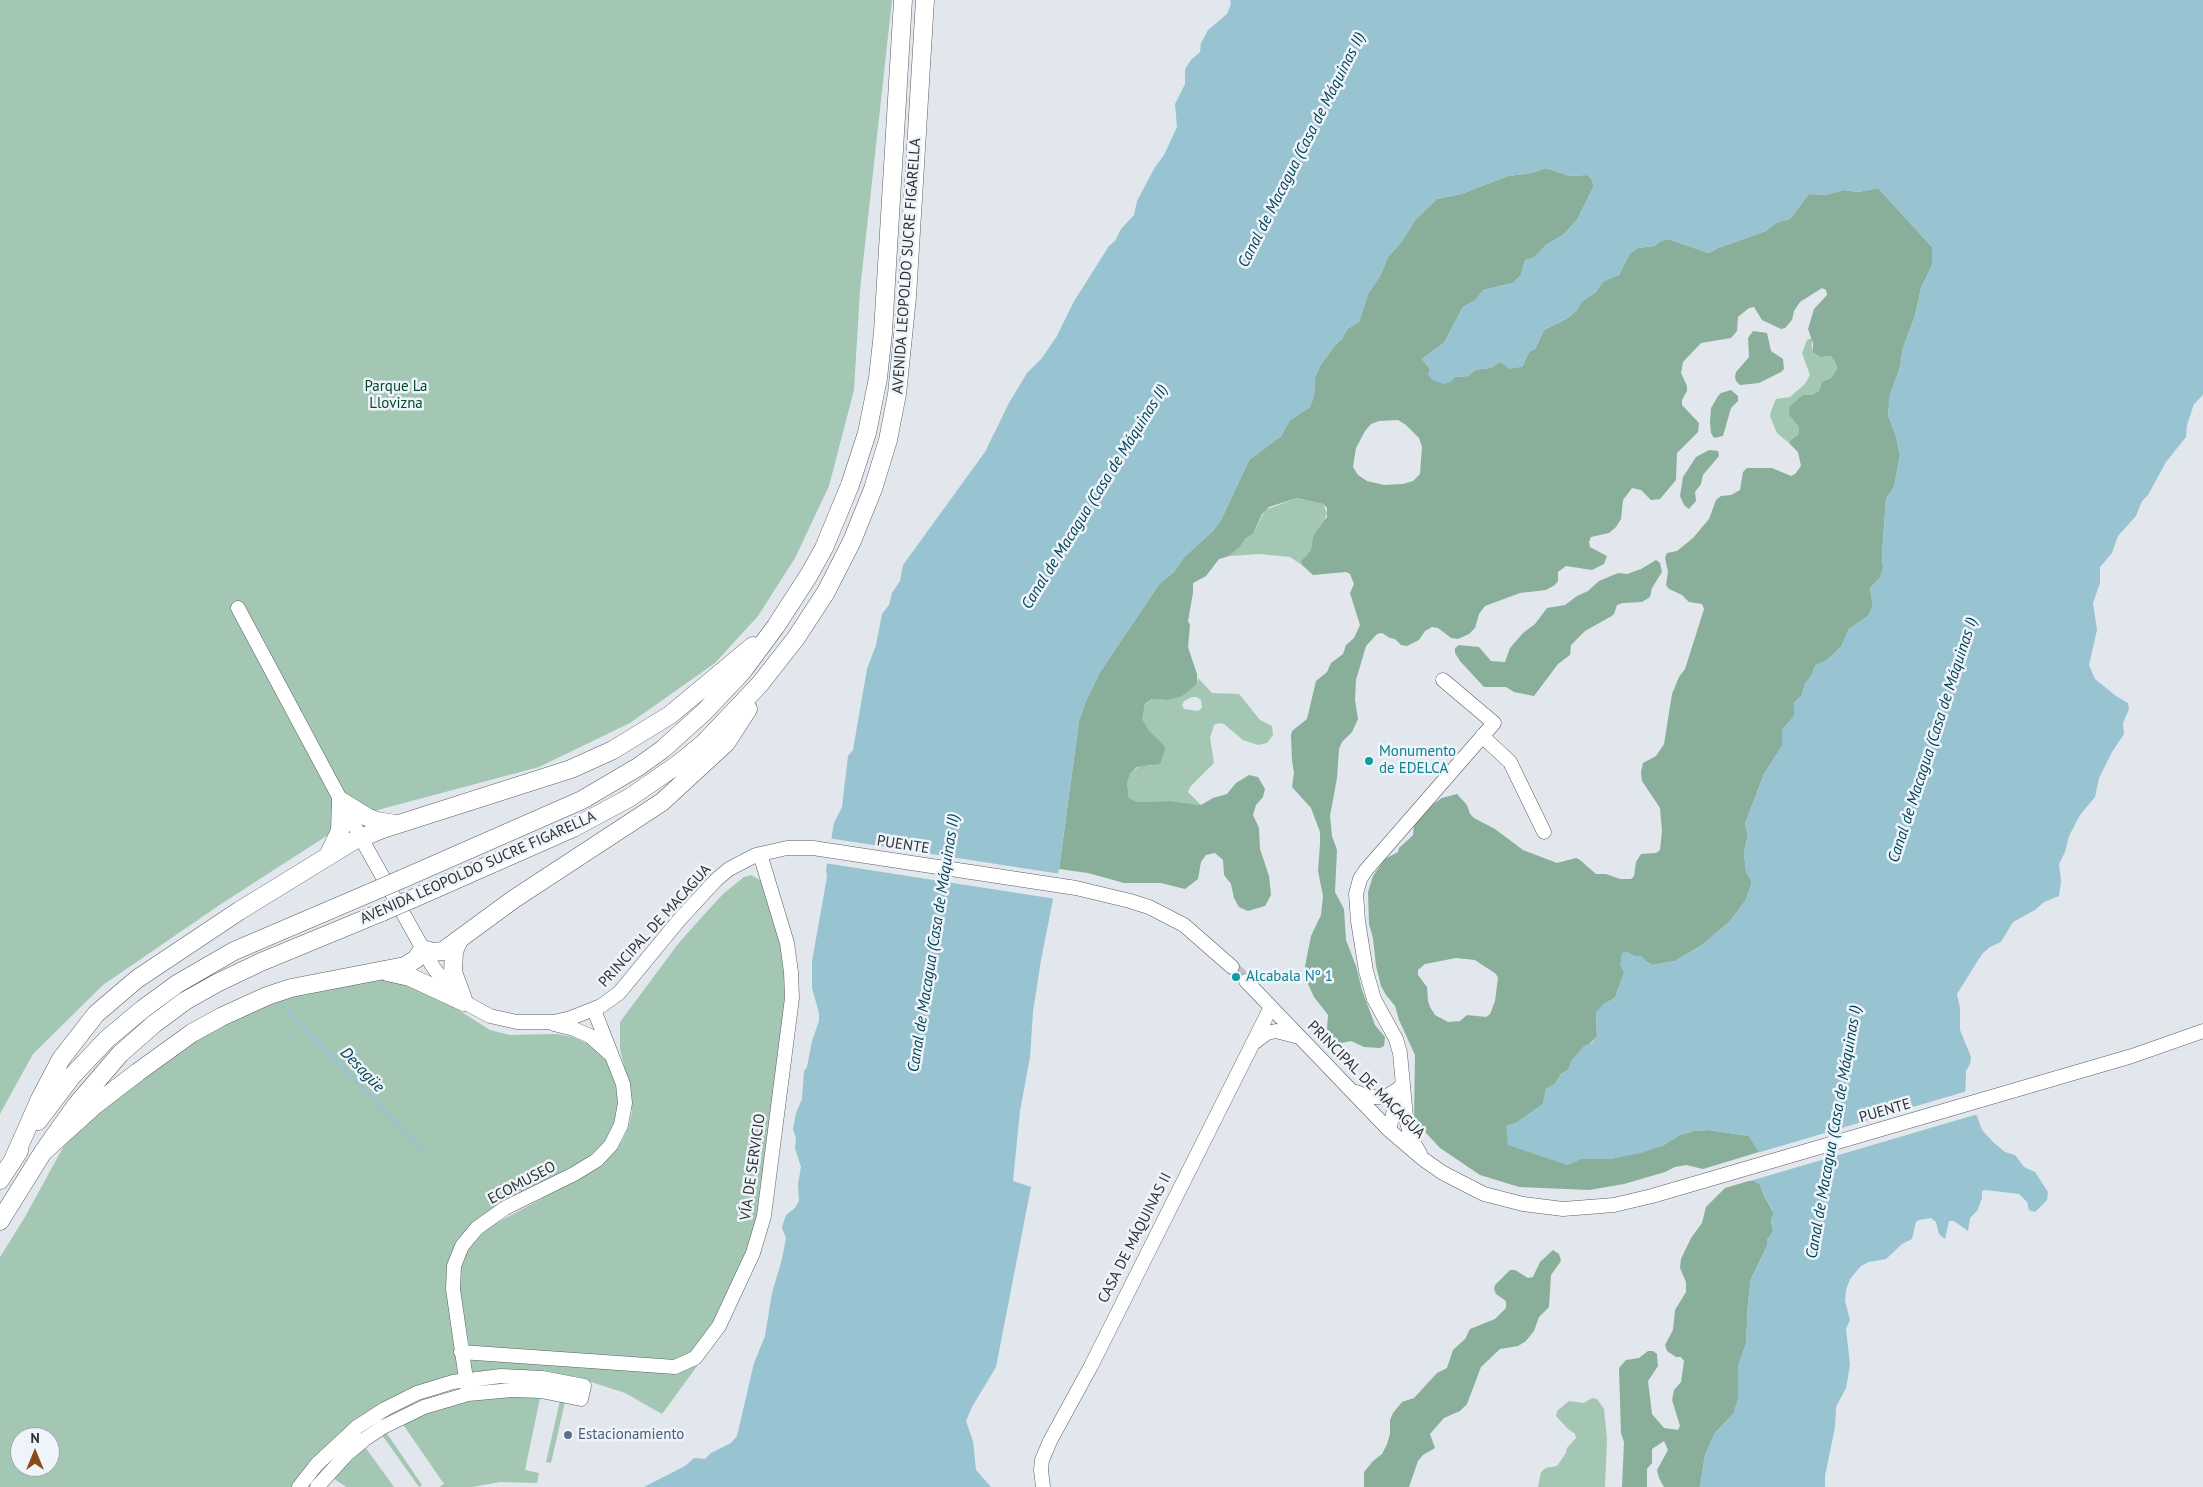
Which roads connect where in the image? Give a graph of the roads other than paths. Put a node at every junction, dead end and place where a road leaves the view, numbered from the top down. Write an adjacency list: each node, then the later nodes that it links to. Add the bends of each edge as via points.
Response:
1 (903, 0): 4 (main road, AVENIDA LEOPOLDO SUCRE FIGARELLA, via 883,332 873,404 842,506 809,575)
2 (925, 0): 6 (main road, AVENIDA LEOPOLDO SUCRE FIGARELLA, via 904,334 894,418 873,489 840,567 796,638)
3 (238, 608): 8 (street, PRINCIPAL DE MACAGUA)
4 (776, 626): 9 (main road, via 670,715 605,754 564,772); 36 (main road, AVENIDA LEOPOLDO SUCRE FIGARELLA, bridge, via 727,689 663,749 638,767 582,800 234,951 196,972 143,1009 107,1039 72,1076)
5 (1443, 680): 7 (street, via 1494,723)
6 (760, 684): 15 (main road, via 726,743 678,788); 34 (main road, AVENIDA LEOPOLDO SUCRE FIGARELLA, bridge, via 704,743 629,798 543,842 240,971 170,1011 137,1038 104,1072)
7 (1482, 736): 10 (street, via 1510,762); 30 (street, via 1366,870 1357,887 1358,921 1366,970 1374,998 1396,1039)
8 (341, 801): 9 (main road, via 377,821); 11 (street, PRINCIPAL DE MACAGUA); 13 (main road, via 340,831)
9 (400, 824): 11 (main road)
10 (1544, 832)
11 (361, 838): 13 (main road); 16 (street, PRINCIPAL DE MACAGUA)
12 (813, 848): 14 (street, PRINCIPAL DE MACAGUA, via 788,848); 17 (street, PUENTE, via 1076,888 1130,900 1167,916 1196,934)
13 (329, 854): 36 (main road, via 137,979 96,1014 61,1059)
14 (760, 854): 20 (street, PRINCIPAL DE MACAGUA, via 729,869 716,880); 40 (street, VÍA DE SERVICIO, via 787,943 792,998 764,1216 753,1253 718,1326 695,1358 675,1367)
15 (459, 940): 16 (main road, via 444,951); 21 (main road, via 454,951 452,972)
16 (423, 949): 18 (main road, via 405,966); 21 (street, PRINCIPAL DE MACAGUA, via 442,980)
17 (1232, 968)
18 (379, 971): 21 (main road, via 410,977); 34 (main road, via 291,988 205,1025 157,1057)
19 (1246, 981): 22 (street, PRINCIPAL DE MACAGUA)
20 (619, 993): 23 (street, PRINCIPAL DE MACAGUA); 27 (street, ECOMUSEO, via 608,1014)
21 (464, 1002): 24 (street, PRINCIPAL DE MACAGUA, via 497,1018)
22 (1271, 1007): 26 (street, PRINCIPAL DE MACAGUA); 28 (street, CASA DE MÁQUINAS II)
23 (594, 1010): 24 (street, PRINCIPAL DE MACAGUA); 27 (street, ECOMUSEO)
24 (541, 1023): 29 (street, ECOMUSEO, via 574,1029 590,1036)
25 (2203, 1031): 38 (street, PUENTE, via 2132,1056)
26 (1302, 1038): 28 (street, via 1276,1031 1267,1033); 32 (street, PRINCIPAL DE MACAGUA)
27 (608, 1044): 29 (street, ECOMUSEO)
28 (1252, 1044): 46 (street, CASA DE MÁQUINAS II, via 1091,1366 1050,1441 1042,1460)
29 (613, 1057): 40 (street, ECOMUSEO, via 623,1084 624,1103 621,1125 611,1145 586,1168 498,1213 477,1228 462,1246 454,1266 452,1289)
30 (1402, 1072): 31 (street); 35 (street, via 1408,1128)
31 (1400, 1088): 32 (street, via 1380,1097 1368,1097); 33 (street)
32 (1352, 1091): 33 (street, PRINCIPAL DE MACAGUA)
33 (1389, 1130): 35 (street, PRINCIPAL DE MACAGUA)
34 (43, 1152): 39 (main road, AVENIDA LEOPOLDO SUCRE FIGARELLA)
35 (1423, 1159): 38 (street, PRINCIPAL DE MACAGUA, via 1484,1194 1542,1207 1579,1209 1614,1205)
36 (13, 1160): 37 (main road, AVENIDA LEOPOLDO SUCRE FIGARELLA)
37 (0, 1180)
38 (1706, 1180)
39 (0, 1220)
40 (462, 1352): 41 (street, ECOMUSEO)
41 (466, 1379): 42 (street, ECOMUSEO); 42 (street, via 524,1377 584,1386 581,1399 527,1390); 43 (street, via 418,1393 385,1409)
42 (468, 1394): 43 (street, via 424,1406)
43 (363, 1432): 44 (street, via 317,1464); 45 (street)
44 (299, 1487)
45 (317, 1487)
46 (1043, 1487)

